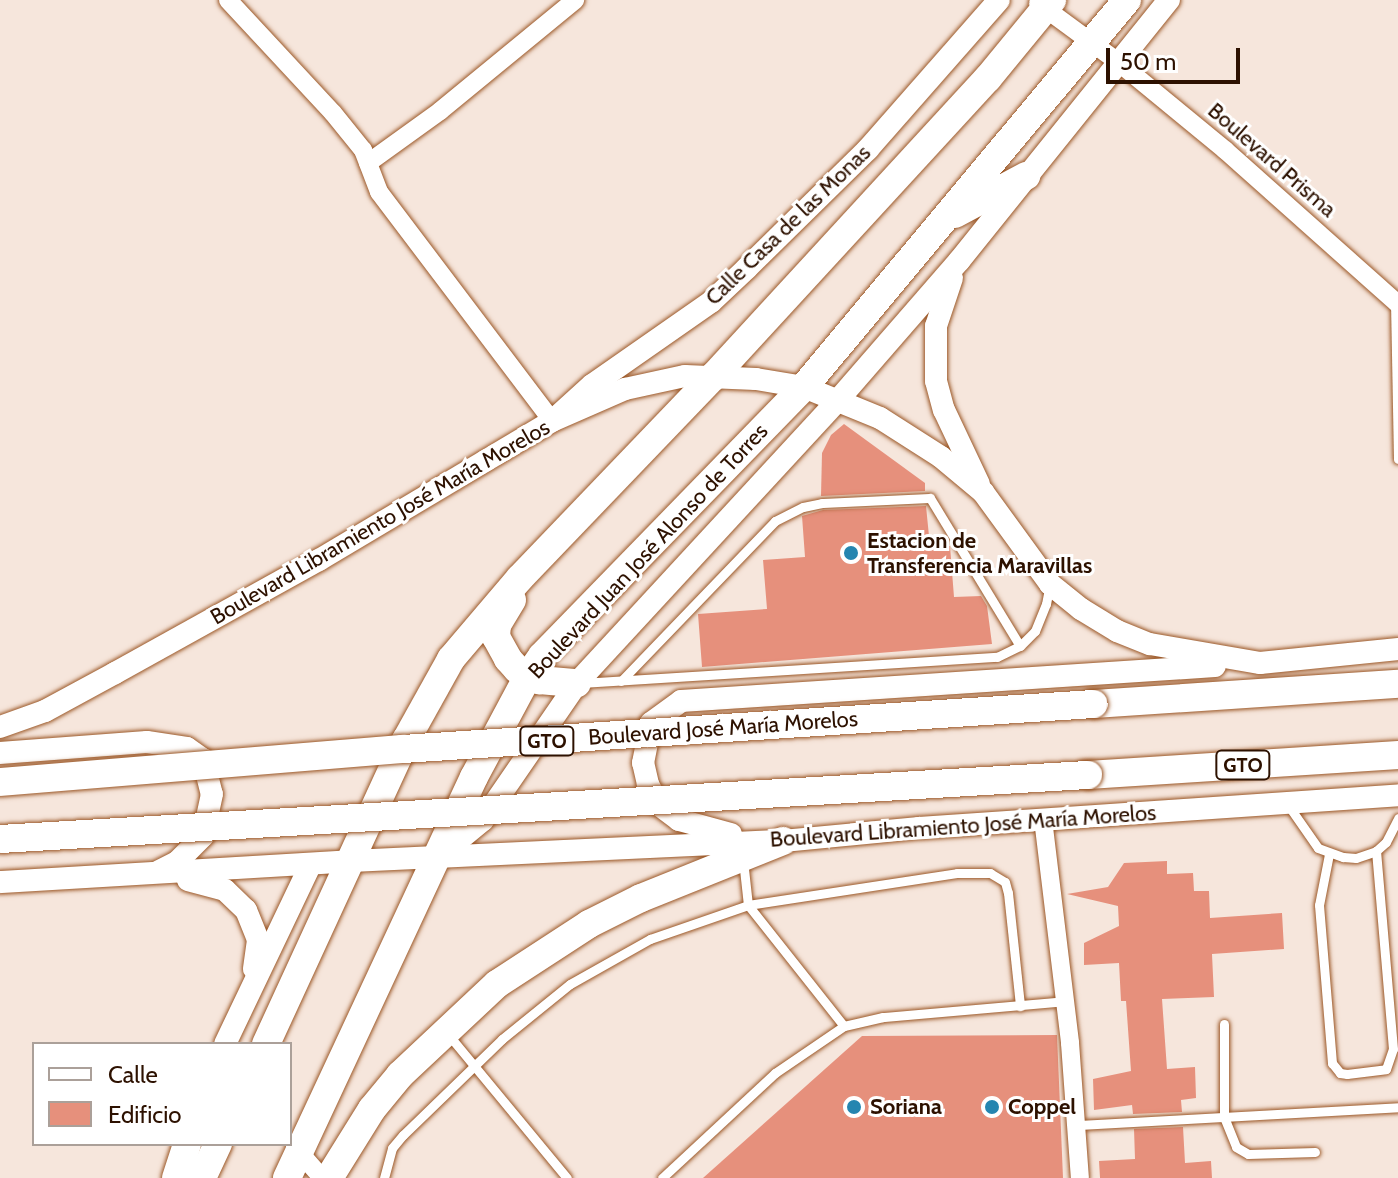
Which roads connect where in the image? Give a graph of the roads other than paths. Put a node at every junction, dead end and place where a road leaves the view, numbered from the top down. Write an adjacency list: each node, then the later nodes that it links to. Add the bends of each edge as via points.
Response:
1 (228, 0): 9 (street, via 333,113)
2 (575, 0): 9 (street)
3 (999, 0): 17 (street, Calle Casa de las Monas, via 868,149 711,302 592,385)
4 (1127, 0): 7 (main road, Boulevard Juan José Alonso de Torres)
5 (1169, 0): 8 (street)
6 (1044, 3): 7 (street, Boulevard Prisma); 14 (main road, via 988,78)
7 (1091, 42): 8 (street, Boulevard Prisma); 11 (main road, Boulevard Juan José Alonso de Torres)
8 (1118, 62): 10 (street); 13 (street, Boulevard Prisma)
9 (368, 163): 17 (street, via 379,192)
10 (1026, 176): 11 (main road); 12 (street)
11 (940, 222): 15 (main road, Boulevard Juan José Alonso de Torres)
12 (959, 261): 16 (street); 20 (street, via 936,326 936,381)
13 (1397, 300): 18 (lane)
14 (713, 377): 15 (street, Boulevard Libramiento José María Morelos); 17 (street, Boulevard Libramiento José María Morelos, via 652,380); 19 (main road)
15 (804, 387): 16 (street, Boulevard Libramiento José María Morelos); 25 (main road, Boulevard Juan José Alonso de Torres)
16 (839, 399): 20 (street, Boulevard Libramiento José María Morelos, via 911,436); 27 (street)
17 (552, 421): 29 (street, Boulevard Libramiento José María Morelos, via 319,560 45,711)
18 (1398, 459)
19 (626, 470): 25 (main road, via 600,508 501,614 496,637 500,648); 43 (main road, via 520,578 451,659 406,740)
20 (983, 492): 21 (street, Boulevard Libramiento José María Morelos)
21 (1050, 584): 22 (lane, via 1042,616); 24 (street, Boulevard Libramiento José María Morelos, via 1117,631 1150,644)
22 (1020, 646): 26 (lane, via 997,657 969,661); 26 (lane, via 930,498 822,503 775,521)
23 (1398, 649): 24 (street, Boulevard Libramiento José María Morelos)
24 (1260, 663): 38 (street, via 701,698 681,701 651,723 643,763 659,805 701,829)
25 (528, 676): 27 (main road); 41 (main road, Boulevard Juan José Alonso de Torres)
26 (621, 681): 27 (lane)
27 (577, 683): 41 (street, via 504,795)
28 (1398, 684): 32 (main road, Boulevard José María Morelos / GTO, bridge, via 403,749)
29 (0, 727)
30 (0, 753): 45 (street, via 147,742 187,748 203,759 212,794 203,836 177,862)
31 (1398, 755): 37 (main road, GTO, bridge)
32 (0, 782)
33 (1398, 795): 34 (street, Boulevard Libramiento José María Morelos)
34 (1286, 803): 36 (street, Boulevard Libramiento José María Morelos); 40 (lane, via 1308,837)
35 (1398, 818): 39 (lane)
36 (1043, 819): 38 (street, Boulevard Libramiento José María Morelos); 49 (street)
37 (0, 839)
38 (783, 841): 41 (street, Boulevard Libramiento José María Morelos); 42 (main road)
39 (1376, 851): 40 (lane, via 1356,858); 40 (lane, via 1393,1049 1386,1069 1347,1074 1332,1063 1330,1048 1319,905)
40 (1329, 854)
41 (438, 857): 43 (street, Boulevard Libramiento José María Morelos); 63 (main road, Boulevard Juan José Alonso de Torres)
42 (743, 858): 47 (lane); 53 (main road, via 589,924 497,984)
43 (351, 861): 44 (street, Boulevard Libramiento José María Morelos); 55 (main road)
44 (311, 864): 45 (street, Boulevard Libramiento José María Morelos); 48 (street)
45 (151, 875): 46 (street, Boulevard Libramiento José María Morelos); 48 (street, via 216,887 246,910 258,940)
46 (0, 882)
47 (748, 905): 50 (lane, via 957,873 990,873 1005,882 1008,893); 52 (lane); 56 (lane, via 610,959 536,1010)
48 (249, 995): 54 (street)
49 (1065, 1001): 50 (lane); 59 (street)
50 (1020, 1006): 52 (lane, via 883,1017)
51 (1224, 1024): 58 (lane)
52 (844, 1026): 73 (lane, via 775,1073)
53 (445, 1030): 56 (lane); 70 (main road, via 372,1109)
54 (226, 1042)
55 (267, 1042)
56 (476, 1064): 71 (lane, via 392,1148); 72 (lane)
57 (1398, 1107): 58 (lane)
58 (1224, 1117): 59 (lane); 64 (lane, via 1236,1147 1248,1154)
59 (1079, 1125): 74 (street)
60 (176, 1146): 65 (street)
61 (186, 1146): 66 (main road)
62 (217, 1146): 67 (main road)
63 (295, 1147): 68 (main road, Boulevard Juan José Alonso de Torres); 69 (street)
64 (1315, 1152)
65 (161, 1178)
66 (176, 1178)
67 (202, 1178)
68 (287, 1178)
69 (322, 1178)
70 (329, 1178)
71 (384, 1178)
72 (567, 1178)
73 (662, 1178)
74 (1080, 1178)

